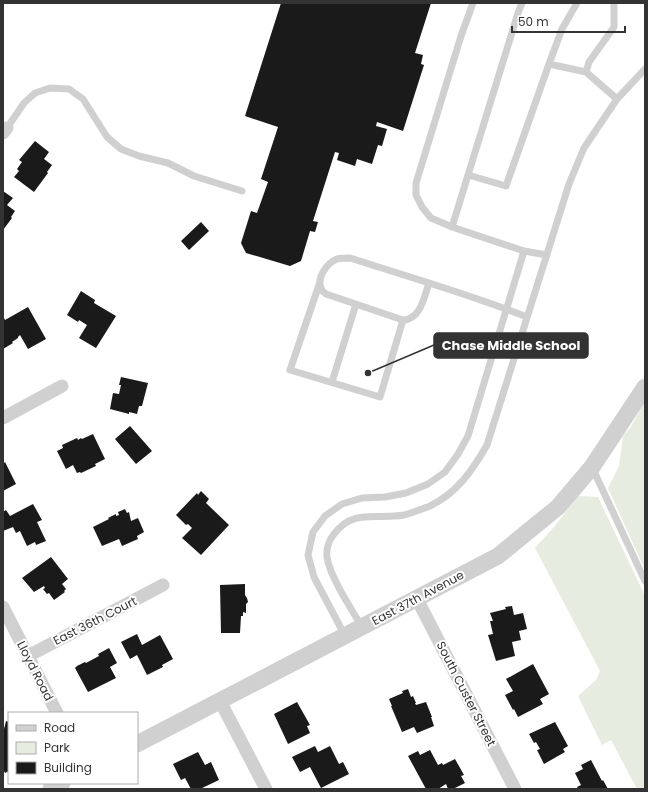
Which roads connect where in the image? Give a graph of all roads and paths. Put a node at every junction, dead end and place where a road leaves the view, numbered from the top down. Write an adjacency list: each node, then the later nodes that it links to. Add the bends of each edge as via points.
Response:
1 (473, 3): 12 (lane, via 416,183 416,195 422,207 431,218)
2 (522, 3): 10 (lane)
3 (577, 3): 5 (lane, via 562,29)
4 (614, 3): 7 (lane, via 614,27 589,62)
5 (549, 64): 7 (lane); 10 (lane, via 506,186)
6 (645, 69): 8 (lane)
7 (586, 72): 8 (lane)
8 (617, 99): 14 (lane, via 584,148 568,184)
9 (5, 131): 11 (lane, via 24,103 35,94 50,88 69,89 83,99 107,137 121,149 168,163 194,176)
10 (468, 175): 12 (lane)
11 (242, 191)
12 (452, 227): 13 (lane)
13 (524, 251): 14 (lane); 18 (lane)
14 (547, 255): 19 (lane)
15 (320, 282): 16 (lane, via 322,273 328,265 337,259 350,258); 17 (lane, via 321,290 326,294); 21 (lane, via 290,370)
16 (429, 283): 18 (lane); 20 (lane, via 420,309 410,320)
17 (356, 304): 20 (lane); 21 (lane)
18 (507, 309): 19 (lane); 31 (lane, via 468,436 445,472 428,484 406,493 362,498 342,504 325,516 313,532 308,555 314,577)
19 (527, 316): 30 (lane, via 487,446 474,469 455,490 430,506 404,515 358,517 341,525 330,539 326,556 331,572)
20 (404, 320): 21 (lane, via 380,397)
21 (332, 382)
22 (62, 386): 24 (street)
23 (645, 387): 25 (street, East 37th Avenue)
24 (3, 418)
25 (592, 467): 26 (lane); 28 (street, East 37th Avenue, via 558,507 498,556)
26 (645, 581)
27 (163, 585): 32 (street, East 36th Court)
28 (417, 599): 30 (street, East 37th Avenue); 39 (street, South Custer Street)
29 (3, 607): 32 (street, Lloyd Road)
30 (362, 628): 31 (street, East 37th Avenue)
31 (345, 636): 33 (street, East 37th Avenue)
32 (28, 656): 34 (street, Lloyd Road)
33 (220, 701): 35 (street, East 37th Avenue); 38 (street)
34 (56, 712)
35 (138, 743)
36 (60, 784): 37 (street)
37 (51, 789)
38 (266, 789)
39 (515, 789)

